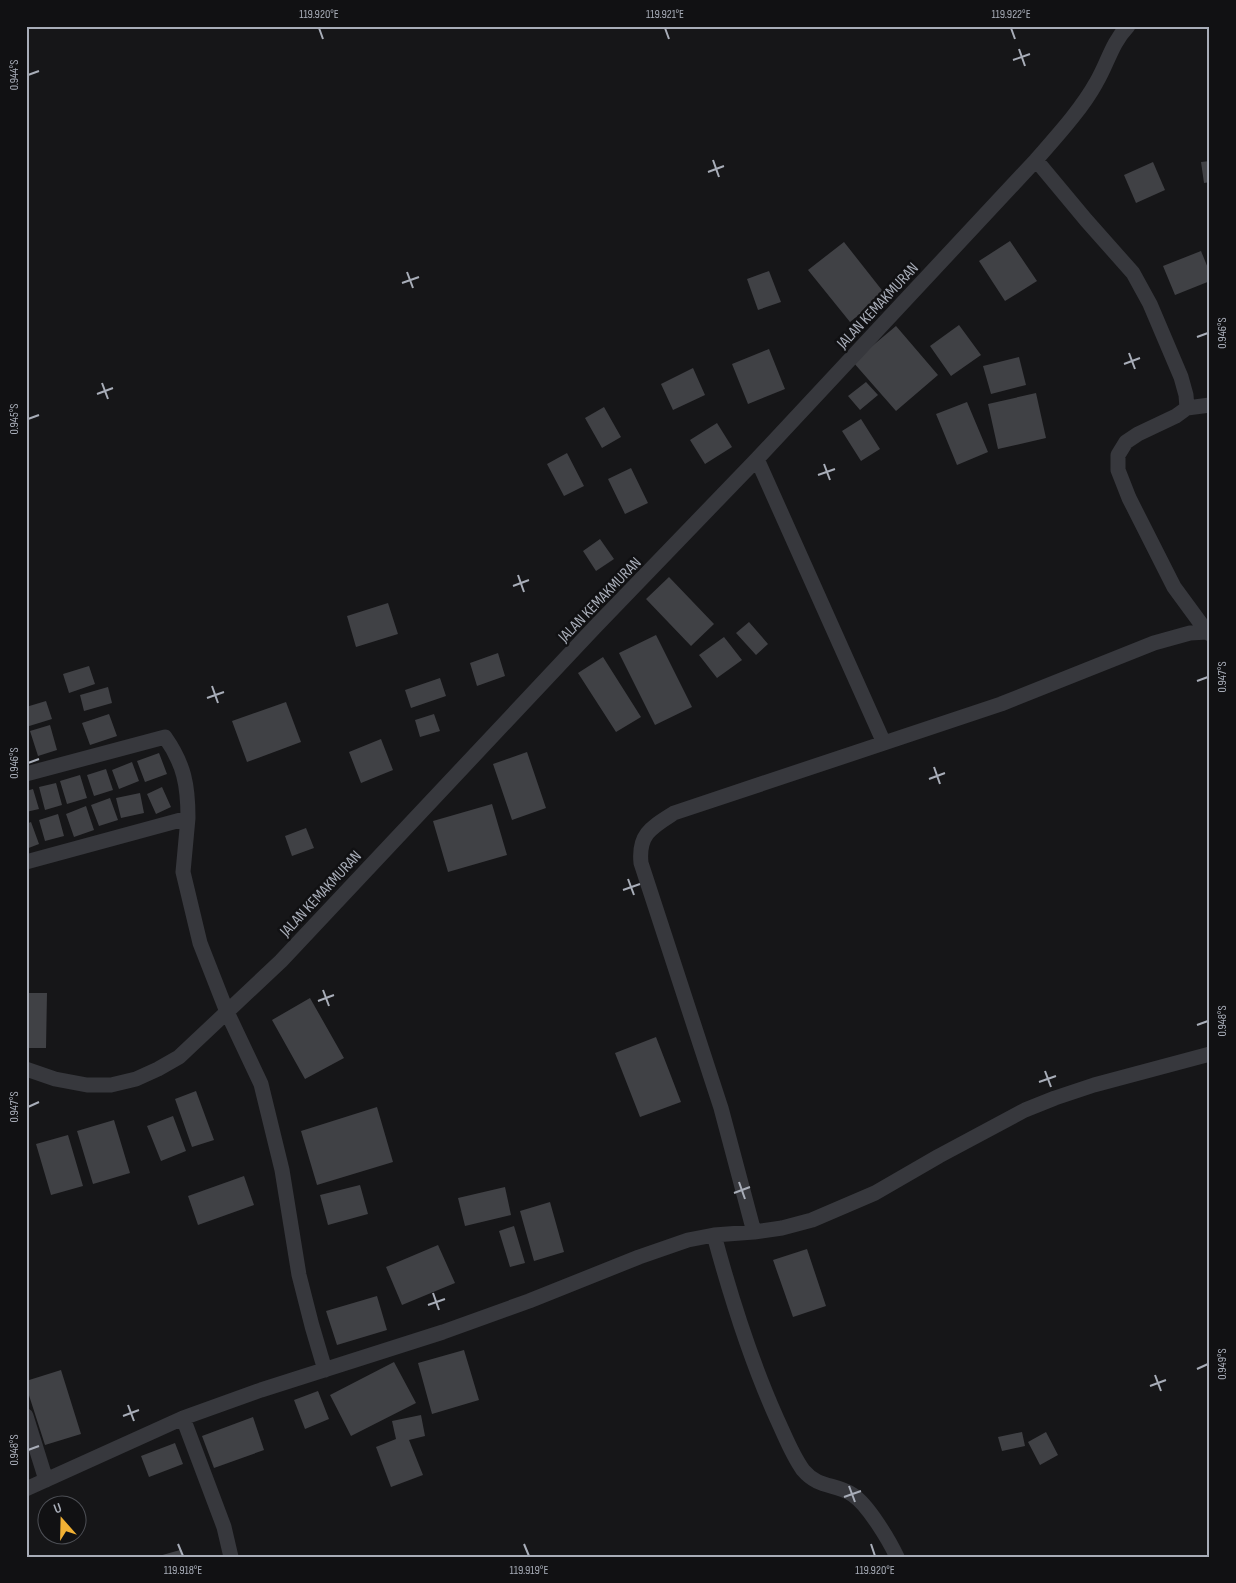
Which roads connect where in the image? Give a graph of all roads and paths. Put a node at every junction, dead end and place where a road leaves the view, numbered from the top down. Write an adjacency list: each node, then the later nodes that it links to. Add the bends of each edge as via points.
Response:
1 (1128, 26): 2 (street, JALAN KEMAKMURAN, via 1118,38 1096,84)
2 (1036, 160): 4 (street, via 1133,273 1150,304 1180,377); 5 (street, JALAN KEMAKMURAN)
3 (1210, 405): 4 (street)
4 (1187, 408): 6 (street, via 1126,442 1118,455 1118,470 1174,588)
5 (757, 459): 7 (street); 11 (street, JALAN KEMAKMURAN, via 280,961)
6 (1208, 633): 7 (street, via 1190,633 1154,643 1001,704)
7 (884, 743): 14 (street, via 674,813 655,825 639,849 646,882 720,1108)
8 (26, 774): 9 (street, via 165,737 182,768 188,792)
9 (188, 818): 10 (street); 11 (street, via 183,872 200,943)
10 (26, 862)
11 (227, 1012): 13 (street, JALAN KEMAKMURAN, via 179,1057 136,1079 111,1085 86,1085); 16 (street, via 261,1084 282,1170 299,1275)
12 (1210, 1054): 14 (street, via 1055,1098 1025,1110 846,1207 812,1220)
13 (26, 1069)
14 (754, 1232): 15 (street)
15 (714, 1235): 16 (street, via 688,1240 639,1257 443,1332); 22 (street, via 736,1314 760,1381 798,1464 809,1477 823,1485 853,1494 891,1544)
16 (325, 1370): 18 (street)
17 (26, 1416): 19 (street)
18 (183, 1418): 19 (street); 21 (street, via 224,1527)
19 (46, 1480): 20 (street)
20 (26, 1489)
21 (230, 1557)
22 (897, 1557)

